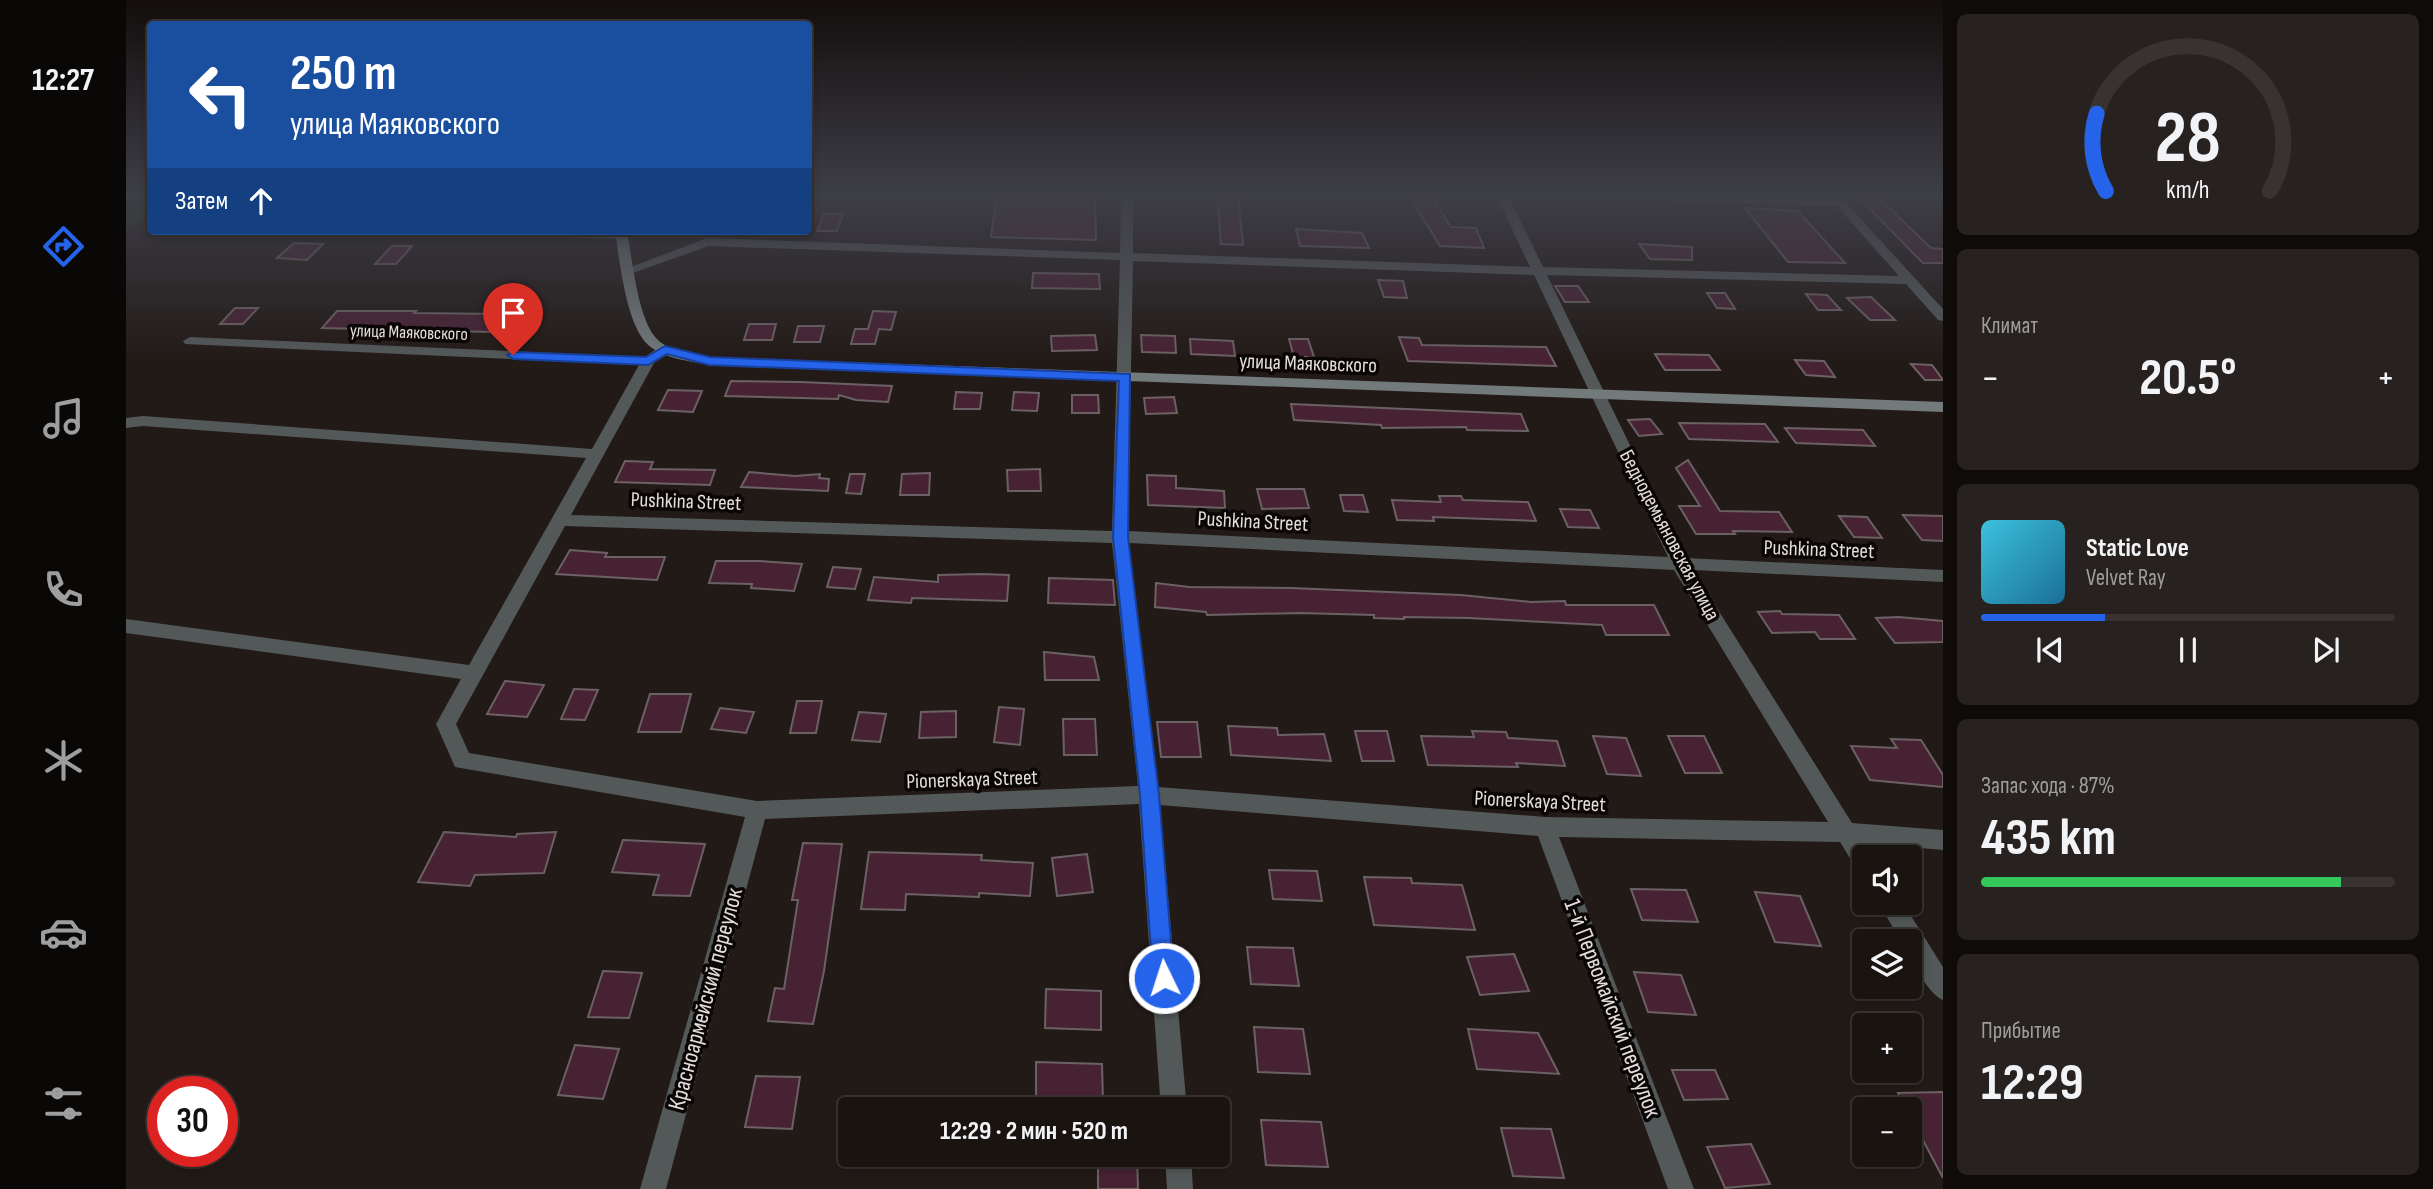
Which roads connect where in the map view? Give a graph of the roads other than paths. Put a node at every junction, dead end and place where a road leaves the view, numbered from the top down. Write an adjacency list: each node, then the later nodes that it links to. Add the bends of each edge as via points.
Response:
1 (625, 250): 8 (street)
2 (683, 250): 8 (street)
3 (962, 250): 7 (street)
4 (1127, 250): 7 (street)
5 (1528, 250): 9 (street, Беднодемьяновская улица)
6 (1882, 250): 10 (street)
7 (1127, 256): 9 (street); 14 (street)
8 (629, 270): 13 (street, via 639,319)
9 (1538, 271): 10 (street); 15 (street, Беднодемьяновская улица)
10 (1908, 280): 11 (street)
11 (1943, 317)
12 (190, 341): 13 (street, улица Маяковского)
13 (662, 355): 14 (street, улица Маяковского, via 709,361); 18 (street, Pionerskaya Street)
14 (1125, 377): 15 (street, улица Маяковского); 20 (street)
15 (1598, 396): 16 (street, улица Маяковского); 21 (street, Беднодемьяновская улица)
16 (1943, 407)
17 (126, 423): 18 (street)
18 (597, 454): 19 (street, Pionerskaya Street)
19 (561, 520): 20 (street, Pushkina Street); 24 (street, Pionerskaya Street)
20 (1120, 537): 21 (street, Pushkina Street); 25 (street)
21 (1681, 566): 22 (street, Pushkina Street); 28 (street, Беднодемьяновская улица)
22 (1943, 576)
23 (126, 626): 24 (street)
24 (475, 673): 26 (street, Pionerskaya Street, via 446,724 462,761)
25 (1149, 795): 26 (street, Pionerskaya Street); 27 (street, Pionerskaya Street); 33 (street)
26 (757, 810): 35 (street, Красноармейский переулок)
27 (1545, 827): 28 (street, Pionerskaya Street); 37 (street, 1-й Первомайский переулок)
28 (1845, 832): 29 (street, Pionerskaya Street); 30 (street, Беднодемьяновская улица)
29 (1943, 840)
30 (1854, 845)
31 (1897, 915): 32 (street)
32 (1943, 988)
33 (1173, 1097)
34 (1179, 1167): 36 (street)
35 (653, 1189)
36 (1180, 1189)
37 (1681, 1189)

